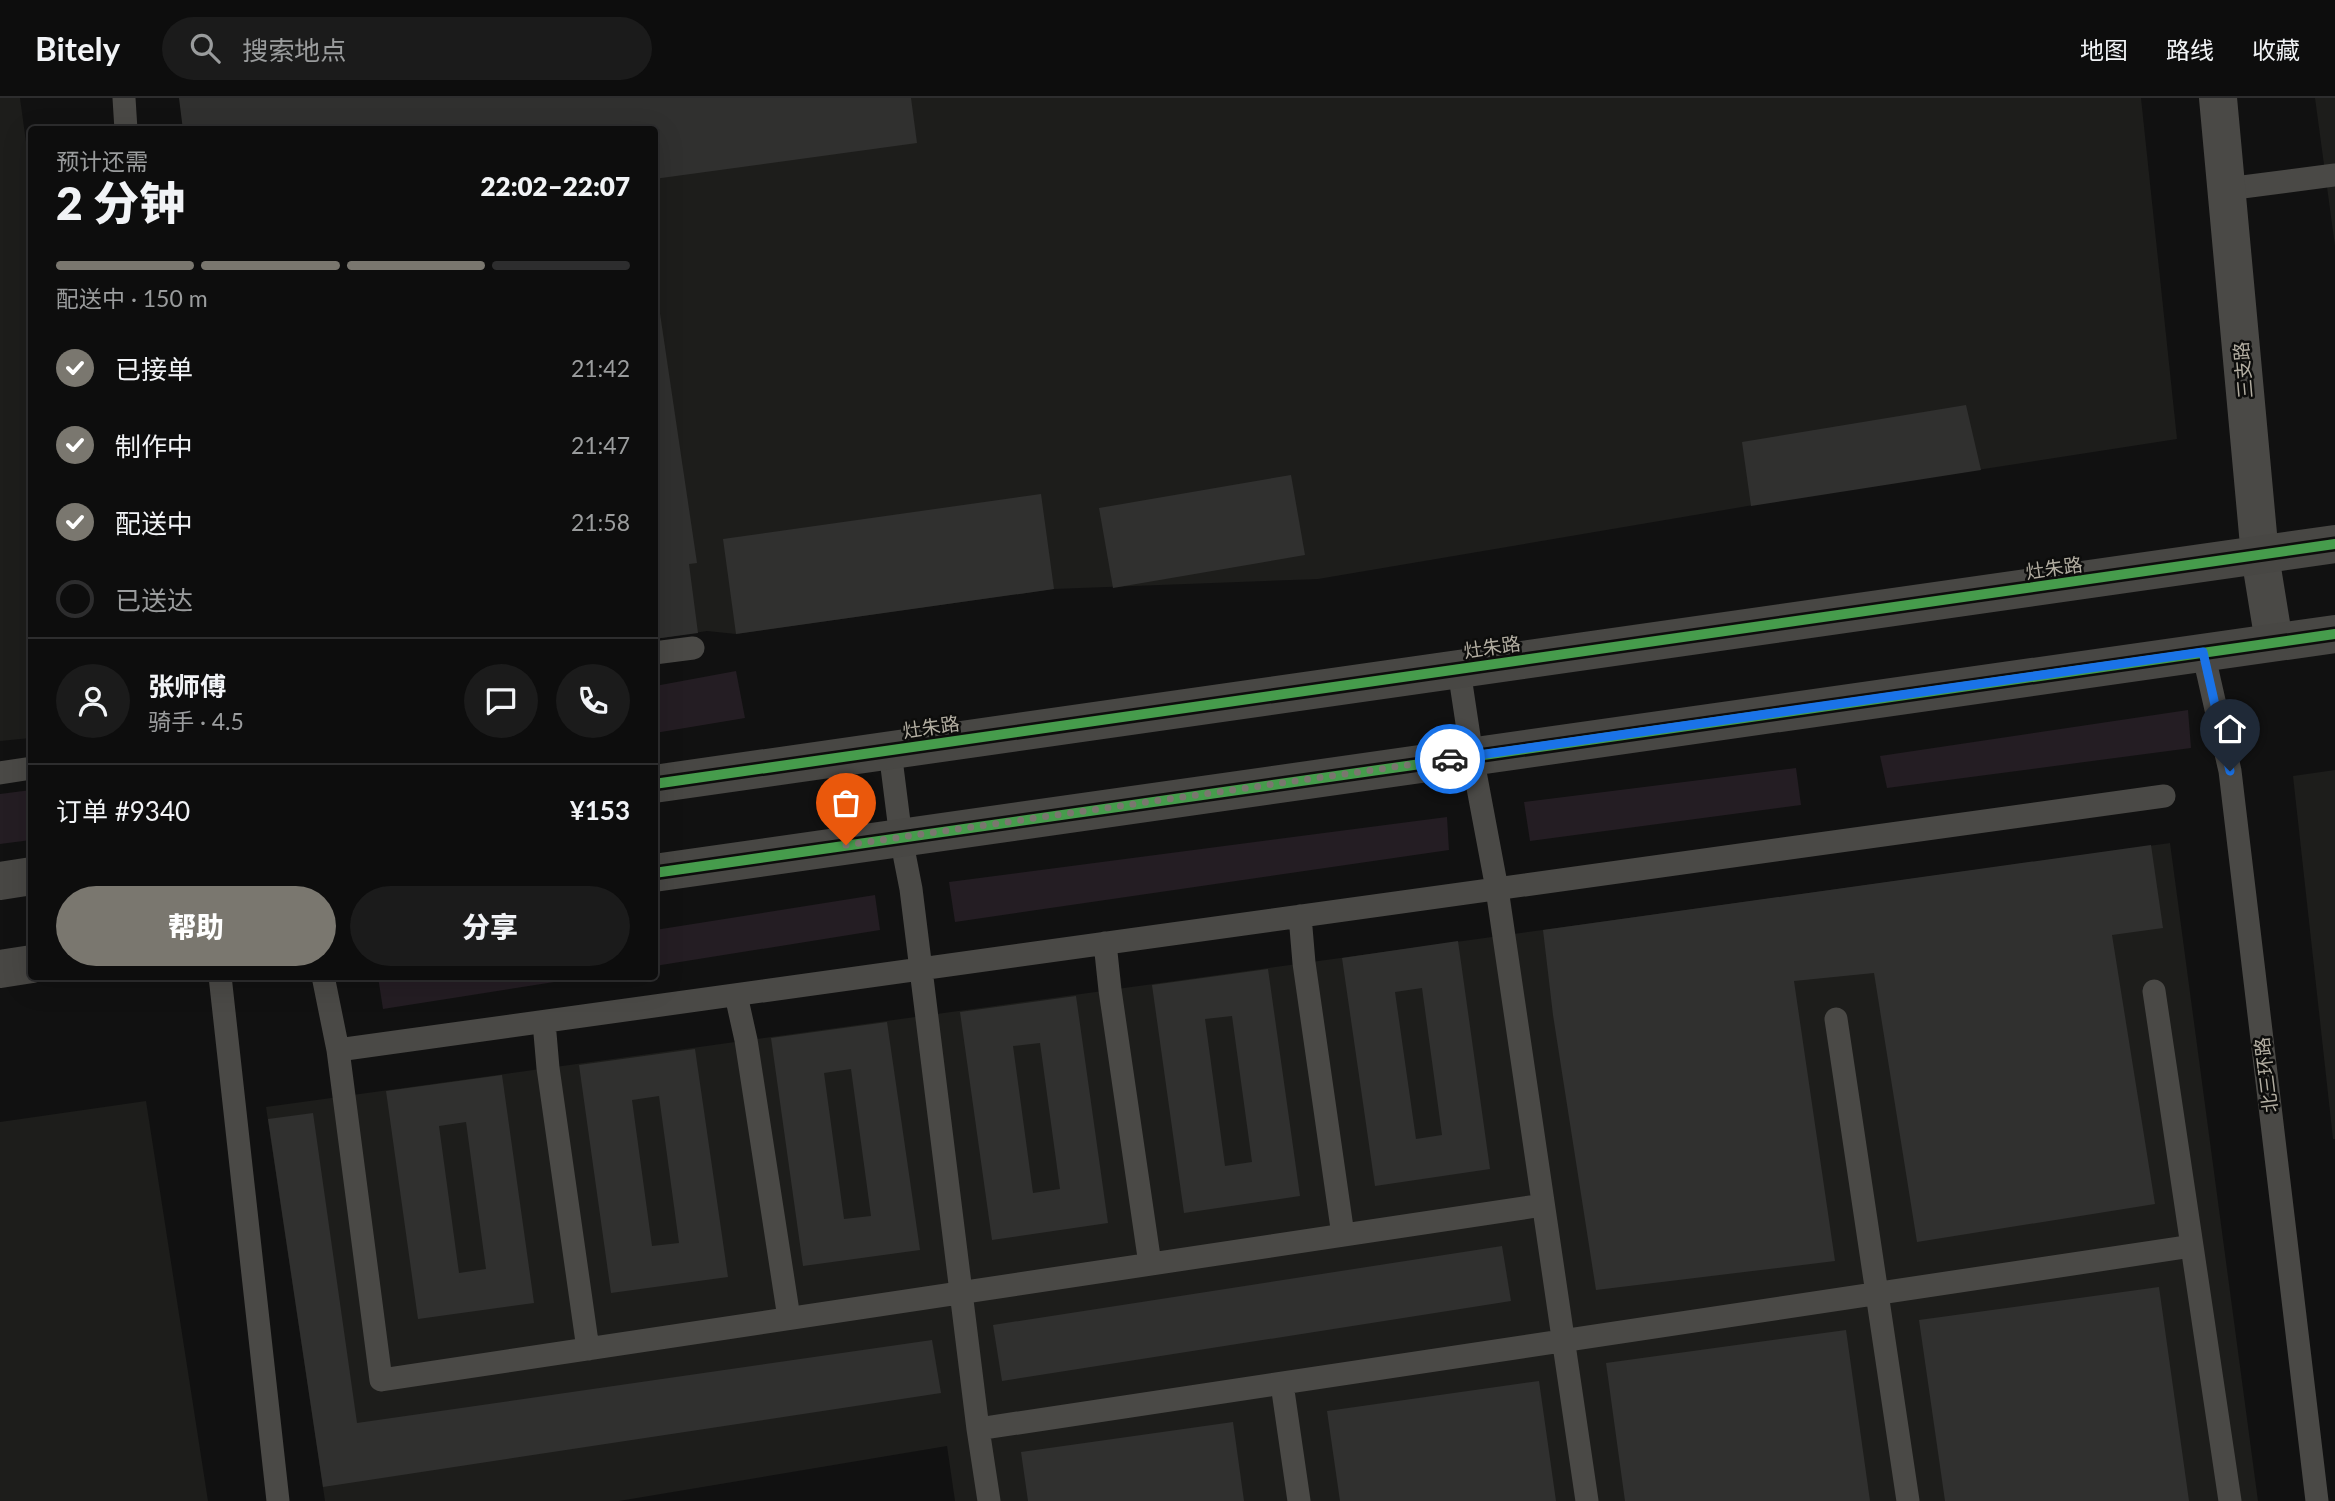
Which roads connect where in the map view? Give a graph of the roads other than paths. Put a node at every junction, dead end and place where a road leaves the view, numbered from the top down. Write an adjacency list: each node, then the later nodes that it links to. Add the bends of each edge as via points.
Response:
1 (124, 98): 3 (lane)
2 (2218, 98): 5 (street, 三支路)
3 (126, 126)
4 (2335, 175): 5 (lane)
5 (2227, 189): 7 (street, 三支路)
6 (2335, 544): 7 (main road, 灶朱路)
7 (2260, 556): 9 (street, 三支路); 13 (main road, 灶朱路)
8 (2335, 634): 9 (main road)
9 (2274, 642): 12 (main road)
10 (693, 648): 11 (lane)
11 (658, 652)
12 (2203, 652): 15 (main road); 53 (lane, 北三环路, via 2230,771)
13 (1459, 670): 14 (main road, 灶朱路); 15 (lane)
14 (890, 751): 18 (main road, 灶朱路); 20 (lane)
15 (1472, 756): 20 (main road); 24 (lane)
16 (28, 769): 17 (lane)
17 (0, 773)
18 (658, 783)
19 (2164, 796): 24 (lane)
20 (901, 838): 21 (main road); 29 (lane)
21 (658, 872)
22 (28, 877): 23 (main road)
23 (0, 881)
24 (1497, 889): 25 (lane); 37 (lane)
25 (1300, 916): 26 (lane); 38 (lane)
26 (1105, 943): 29 (lane); 40 (lane)
27 (28, 965): 28 (main road)
28 (0, 969)
29 (921, 969): 33 (lane); 46 (lane)
30 (220, 980): 47 (lane)
31 (324, 980): 36 (lane)
32 (2154, 991): 39 (lane)
33 (736, 995): 35 (lane); 42 (lane, via 747,1040)
34 (1836, 1018): 41 (lane)
35 (544, 1022): 36 (lane); 44 (lane)
36 (338, 1050): 44 (lane, via 381,1380)
37 (1543, 1205): 38 (lane); 43 (lane)
38 (1343, 1235): 40 (lane)
39 (2192, 1246): 41 (lane); 52 (lane)
40 (1150, 1264): 42 (lane)
41 (1877, 1294): 43 (lane); 51 (lane)
42 (789, 1318): 44 (lane)
43 (1563, 1341): 45 (lane); 50 (lane)
44 (588, 1349)
45 (1282, 1384): 46 (lane); 49 (lane)
46 (978, 1429): 48 (lane)
47 (278, 1501)
48 (989, 1501)
49 (1299, 1501)
50 (1587, 1501)
51 (1909, 1501)
52 (2230, 1501)
53 (2317, 1501)

